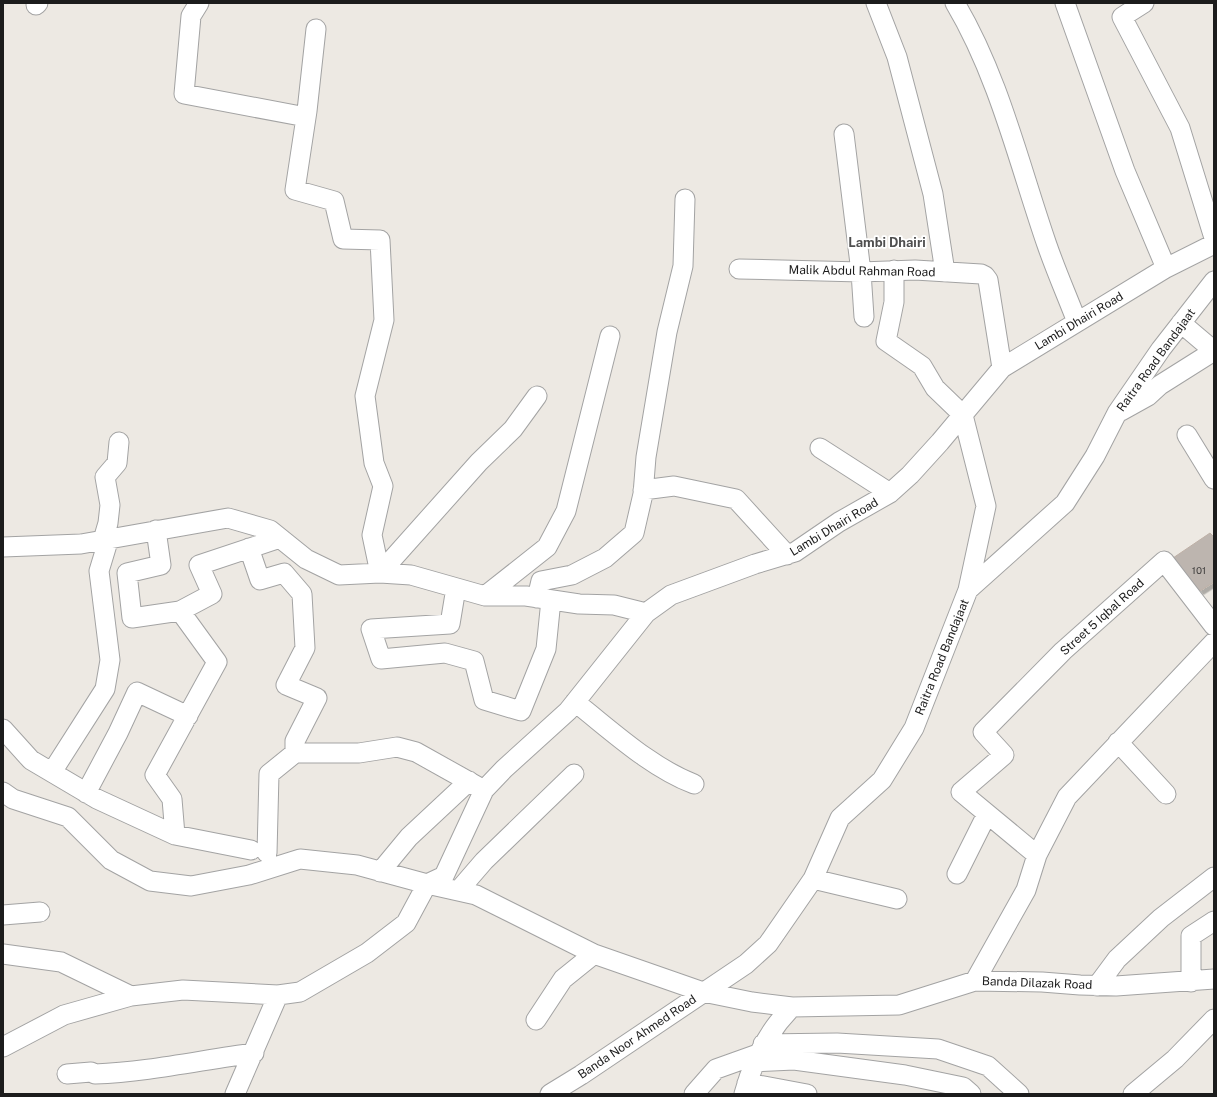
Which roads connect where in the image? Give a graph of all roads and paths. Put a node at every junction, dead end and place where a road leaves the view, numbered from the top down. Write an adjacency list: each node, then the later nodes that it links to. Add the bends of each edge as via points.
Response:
1 (199, 3): 7 (street, via 191,16 184,94)
2 (876, 3): 16 (street, via 896,57 933,194)
3 (955, 3): 19 (street, via 969,27 992,81 1047,246)
4 (1065, 3): 12 (street, via 1125,171)
5 (1144, 3): 10 (street, via 1122,17 1180,128)
6 (316, 29): 7 (street)
7 (306, 117): 39 (street, via 295,190 334,201 343,239 380,240 384,320 364,396 374,463 383,486 372,535)
8 (844, 134): 15 (street)
9 (685, 199): 31 (street, via 683,266 667,332)
10 (1214, 238)
11 (1214, 244): 12 (street, Lambi Dhairi Road)
12 (1166, 268): 19 (street, Lambi Dhairi Road)
13 (739, 269): 15 (street, Malik Abdul Rahman Road)
14 (894, 270): 15 (street, Malik Abdul Rahman Road); 16 (street, Malik Abdul Rahman Road); 26 (street, via 894,302 886,341 922,366 935,388)
15 (861, 272): 18 (street)
16 (945, 272): 23 (street, Malik Abdul Rahman Road, via 981,274 988,280)
17 (1214, 281): 20 (street, Raitra Road Bandajaat)
18 (864, 317)
19 (1077, 322): 23 (street, Lambi Dhairi Road)
20 (1181, 323): 22 (street); 25 (street, Raitra Road Bandajaat)
21 (610, 336): 42 (street, via 566,511 547,547)
22 (1214, 351): 25 (street, via 1160,385 1148,396)
23 (1002, 368): 26 (street, Lambi Dhairi Road)
24 (537, 396): 39 (street, via 513,429 479,462)
25 (1117, 413): 41 (street, Raitra Road Bandajaat, via 1095,456 1065,503)
26 (963, 415): 32 (street, Lambi Dhairi Road, via 910,475); 41 (street, via 986,506)
27 (1187, 436): 30 (street)
28 (119, 442): 35 (street, via 117,463 105,478 110,505)
29 (820, 448): 32 (street)
30 (1214, 479)
31 (643, 490): 38 (street, via 674,486 736,499); 43 (street, via 634,533 605,558 572,575 541,581)
32 (890, 493): 38 (street, Lambi Dhairi Road)
33 (156, 530): 34 (street, via 228,518 270,530); 35 (street); 44 (street, via 161,565 127,573 132,618)
34 (280, 538): 37 (street); 39 (street, via 306,559 339,575)
35 (106, 539): 36 (street, via 81,544); 53 (street, via 99,571 110,660 105,689)
36 (3, 547)
37 (249, 548): 44 (street, via 199,565 212,594); 52 (street, via 260,580 284,573 302,594 304,648 286,685 317,698 295,741)
38 (787, 555): 45 (street, Lambi Dhairi Road, via 671,595)
39 (380, 573): 40 (street, via 411,575)
40 (456, 588): 42 (street); 43 (street, via 450,624 371,629 381,659 445,653 474,661 484,700 521,711 546,649)
41 (968, 590): 66 (street, Raitra Road Bandajaat, via 914,728 882,780 840,818)
42 (485, 596): 43 (street, via 526,596)
43 (544, 599): 45 (street, via 614,605)
44 (180, 611): 49 (street, via 217,662)
45 (646, 613): 48 (street, Lambi Dhairi Road)
46 (1214, 626): 60 (street, Street 5 Iqbal Road, via 1164,561 1063,651 983,732 1004,755 961,792)
47 (1214, 642): 51 (street)
48 (575, 702): 55 (street, via 639,752 681,779); 56 (street, Lambi Dhairi Road, via 540,738 504,769)
49 (188, 716): 57 (street, via 137,692); 61 (street, via 155,776 172,799)
50 (3, 729): 53 (street, via 31,760)
51 (1118, 742): 58 (street); 62 (street, via 1067,797)
52 (295, 753): 56 (street, via 359,753 396,747 416,752); 61 (street, via 269,774 259,852)
53 (52, 772): 57 (street)
54 (574, 774): 68 (street, via 484,860)
55 (694, 784)
56 (476, 786): 63 (street, Lambi Dhairi Road, via 409,838); 67 (street, via 444,876)
57 (86, 793): 61 (street)
58 (1166, 794)
59 (6, 796): 63 (street, Banda Dilazak Road, via 68,817 111,860 150,881 191,886 249,875 300,859 357,865)
60 (987, 814): 62 (street); 64 (street)
61 (175, 835)
62 (1037, 855): 76 (street, via 1026,890)
63 (380, 872): 67 (street, Banda Dilazak Road)
64 (957, 874)
65 (1214, 877): 78 (street, via 1161,918 1117,959)
66 (813, 879): 69 (street); 79 (street, Raitra Road Bandajaat, via 768,944 746,964)
67 (426, 884): 68 (street, Banda Dilazak Road); 80 (street, via 406,923 367,953 300,992)
68 (459, 890): 74 (street, Banda Dilazak Road, via 476,895)
69 (897, 899)
70 (40, 912): 71 (street)
71 (3, 915)
72 (1214, 921): 77 (street, via 1191,936)
73 (3, 954): 81 (street, via 61,962)
74 (594, 954): 79 (street, Banda Dilazak Road); 84 (street, via 563,979)
75 (1214, 979): 77 (street, Banda Dilazak Road)
76 (974, 981): 78 (street, Banda Dilazak Road); 82 (street, Banda Dilazak Road, via 899,1005)
77 (1191, 982): 78 (street, Banda Dilazak Road)
78 (1097, 986)
79 (703, 992): 82 (street, Banda Dilazak Road); 91 (street, Banda Noor Ahmed Road)
80 (278, 995): 81 (street, via 183,990); 86 (street)
81 (131, 996): 85 (street, via 64,1015)
82 (792, 1007): 87 (street, via 773,1028)
83 (1214, 1018): 96 (street, via 1175,1059)
84 (536, 1020)
85 (3, 1047)
86 (254, 1053): 88 (street, via 131,1072); 90 (street)
87 (758, 1053): 89 (street); 92 (street, via 716,1070); 94 (street, via 905,1075 963,1087); 95 (street, via 838,1043 938,1049 988,1066)
88 (67, 1074)
89 (745, 1089): 93 (street)
90 (235, 1094)
91 (550, 1094)
92 (694, 1094)
93 (807, 1094)
94 (971, 1094)
95 (1019, 1094)
96 (1133, 1094)

